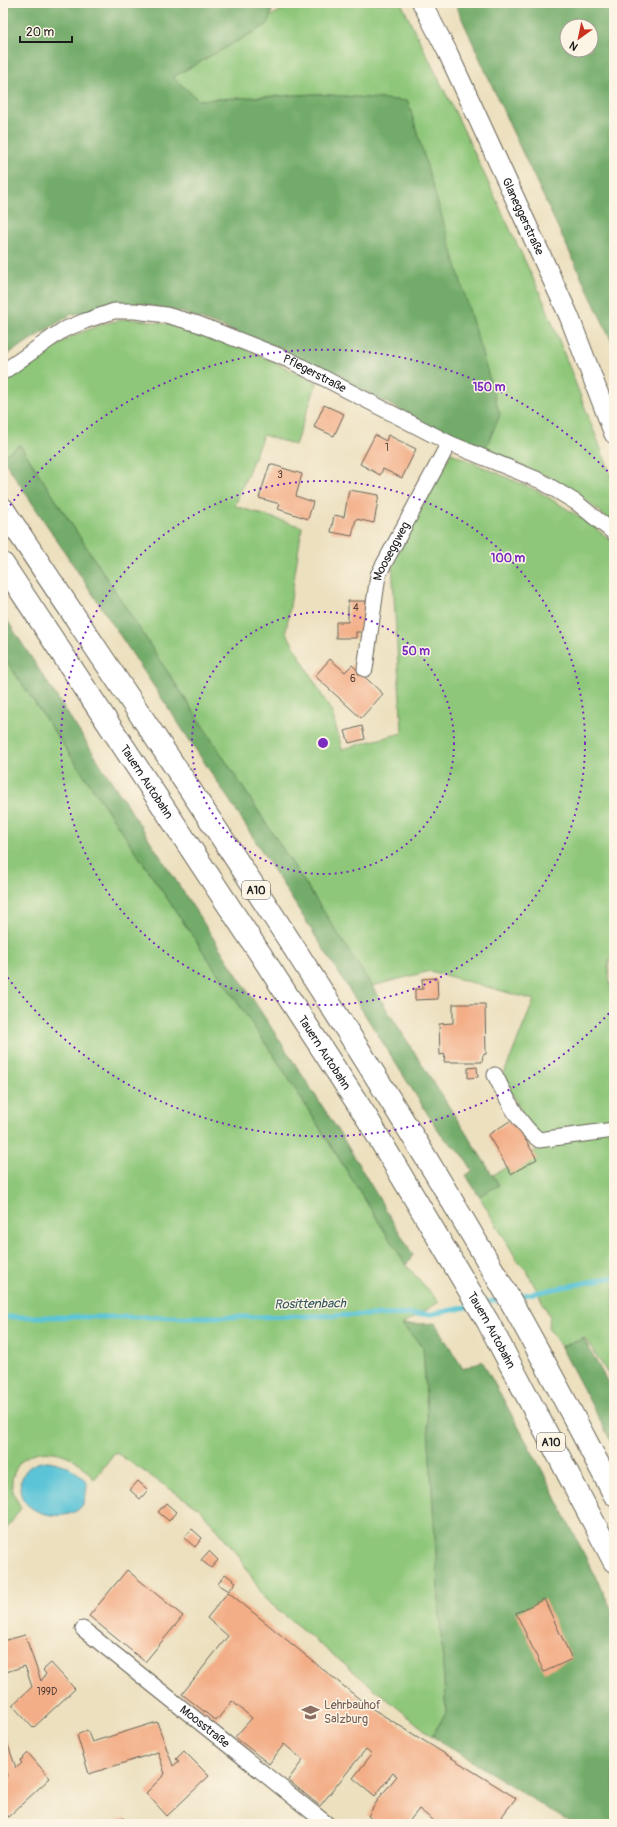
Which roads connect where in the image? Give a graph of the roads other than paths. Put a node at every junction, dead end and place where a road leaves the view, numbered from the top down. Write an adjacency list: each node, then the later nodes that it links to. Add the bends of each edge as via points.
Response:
1 (422, 3): 3 (street, Glaneggerstraße, via 447,51 570,316)
2 (3, 372): 4 (street, Pflegerstraße, via 63,330 114,310 135,310 166,315 205,326 289,360)
3 (614, 434)
4 (449, 443): 6 (street, Pflegerstraße, via 540,481 577,503); 8 (street, Mooseggweg, via 378,575)
5 (3, 509): 11 (highway, A10, via 290,941 395,1106 497,1277)
6 (614, 533)
7 (3, 564): 12 (highway, Tauern Autobahn / A10, via 367,1118 488,1322)
8 (365, 669)
9 (495, 1074): 10 (street, via 527,1131 539,1140)
10 (614, 1130)
11 (614, 1494)
12 (614, 1561)
13 (83, 1629): 14 (street, Moosstraße)
14 (326, 1824)

